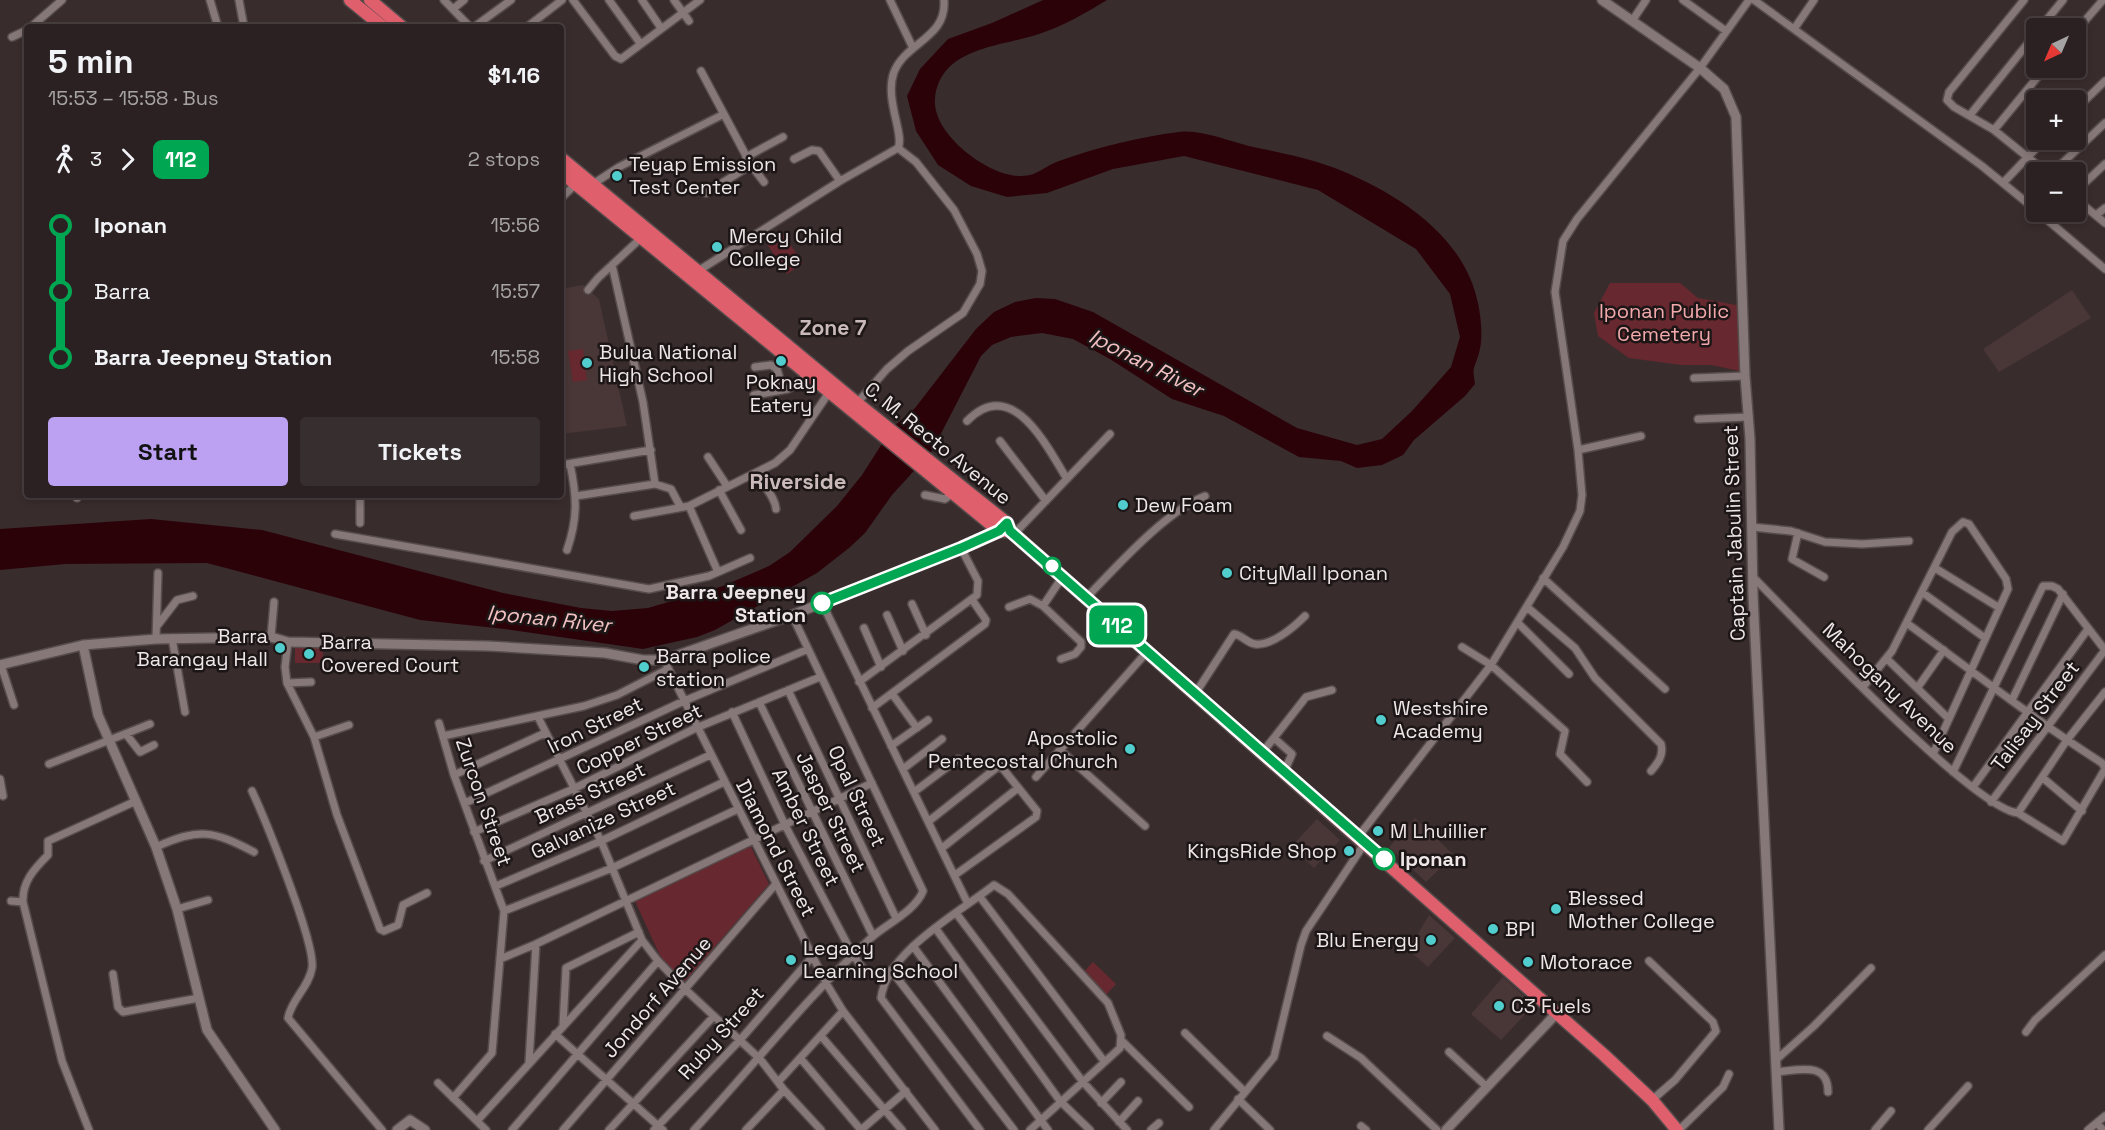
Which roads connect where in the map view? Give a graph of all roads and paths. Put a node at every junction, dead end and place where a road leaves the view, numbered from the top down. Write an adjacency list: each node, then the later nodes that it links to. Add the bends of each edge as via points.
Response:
1 (62, 0): 31 (street)
2 (210, 0): 32 (street)
3 (239, 0): 33 (street)
4 (350, 0): 34 (highway)
5 (370, 0): 35 (highway)
6 (444, 0): 25 (street)
7 (464, 0): 25 (street)
8 (511, 0): 37 (street)
9 (561, 0): 38 (street)
10 (573, 0): 44 (street, via 618,59)
11 (609, 0): 44 (street)
12 (642, 0): 39 (street)
13 (674, 0): 26 (street)
14 (700, 0): 26 (street)
15 (890, 0): 46 (street)
16 (944, 0): 46 (street, via 939,27)
17 (1602, 0): 30 (street, Captain Jabulin Street)
18 (1646, 0): 30 (street)
19 (1683, 0): 42 (street)
20 (1752, 0): 40 (street); 42 (street)
21 (1814, 0): 40 (street)
22 (2024, 0): 53 (street, via 1949,92 1947,100)
23 (2062, 0): 27 (street)
24 (2103, 0): 28 (street)
25 (453, 9): 36 (street)
26 (682, 12): 29 (street); 39 (street)
27 (2048, 18)
28 (2086, 20)
29 (689, 21)
30 (1632, 21): 47 (street, Captain Jabulin Street)
31 (34, 24)
32 (217, 24)
33 (243, 24)
34 (379, 24)
35 (398, 24)
36 (473, 24)
37 (479, 24)
38 (531, 24)
39 (661, 28): 44 (street)
40 (1794, 29): 71 (street)
41 (24, 31): 43 (street)
42 (1726, 31): 47 (street)
43 (12, 37)
44 (640, 43)
45 (2026, 45): 53 (street)
46 (913, 48): 57 (street, via 900,62 890,87 900,140)
47 (1700, 68): 89 (street, Captain Jabulin Street, via 1724,88 1736,117); 103 (street, via 1563,241 1555,292)
48 (701, 71): 52 (street)
49 (2037, 78): 55 (street)
50 (2105, 81): 51 (street)
51 (2086, 99)
52 (724, 114): 60 (street); 73 (street)
53 (1970, 115): 55 (street)
54 (2105, 123): 64 (street)
55 (1994, 130): 59 (street)
56 (783, 137): 60 (street)
57 (898, 148): 68 (street); 94 (street, via 916,162 954,210 977,254 982,271 980,284 963,313 908,351)
58 (2033, 150): 59 (street)
59 (2027, 156): 63 (street); 71 (street)
60 (746, 157): 66 (street)
61 (794, 159): 68 (street, via 812,150 819,151)
62 (564, 160): 73 (highway, C. M. Recto Avenue)
63 (2034, 162)
64 (2064, 162)
65 (2105, 164): 70 (street)
66 (751, 165): 69 (street); 74 (street)
67 (564, 174): 72 (highway, C. M. Recto Avenue)
68 (840, 181): 85 (street)
69 (764, 182)
70 (2086, 182)
71 (2002, 183): 76 (street)
72 (576, 184): 75 (street); 82 (highway, C. M. Recto Avenue)
73 (593, 184): 85 (highway, C. M. Recto Avenue)
74 (706, 193)
75 (564, 195)
76 (2026, 202)
77 (2086, 207): 79 (street)
78 (2105, 208): 79 (street)
79 (2096, 215): 81 (street)
80 (2050, 222): 84 (street)
81 (2105, 223)
82 (641, 237): 83 (street); 88 (highway, C. M. Recto Avenue)
83 (612, 266): 86 (street); 102 (street)
84 (2105, 269)
85 (698, 271): 91 (highway, C. M. Recto Avenue)
86 (588, 290)
87 (756, 367): 92 (street, via 771,365 777,369)
88 (807, 376): 91 (highway, C. M. Recto Avenue); 92 (street)
89 (1745, 376): 90 (street); 95 (street, Captain Jabulin Street)
90 (1694, 378)
91 (832, 389): 94 (highway, C. M. Recto Avenue); 98 (highway, C. M. Recto Avenue); 107 (street, via 790,450)
92 (783, 390): 93 (street)
93 (754, 395)
94 (857, 403): 98 (highway, C. M. Recto Avenue)
95 (1749, 417): 96 (street); 123 (street, Captain Jabulin Street)
96 (1698, 419)
97 (967, 421): 108 (street, via 977,410 1011,407 1028,422)
98 (873, 422): 112 (highway, C. M. Recto Avenue); 125 (highway, C. M. Recto Avenue, via 950,478)
99 (1110, 434): 108 (street)
100 (1641, 436): 103 (street)
101 (1000, 441): 117 (street)
102 (651, 450): 105 (street); 109 (street)
103 (1578, 450): 138 (street, via 1580,511)
104 (708, 457): 110 (street)
105 (570, 464): 106 (street); 114 (street)
106 (564, 465)
107 (758, 473): 110 (street); 120 (street)
108 (1067, 479): 117 (street)
109 (655, 484): 114 (street); 118 (street, via 671,489)
110 (727, 486): 111 (street)
111 (719, 490): 119 (street); 124 (street)
112 (953, 493): 113 (street, via 945,499); 125 (highway, C. M. Recto Avenue)
113 (925, 495)
114 (576, 496): 130 (street, via 576,525)
115 (1205, 496): 142 (street, via 1168,520)
116 (360, 498): 122 (street)
117 (1046, 501): 125 (street)
118 (680, 506): 119 (street); 121 (street)
119 (689, 506): 133 (street)
120 (776, 509)
121 (634, 516)
122 (360, 523)
123 (1752, 526): 126 (street); 136 (street, Captain Jabulin Street)
124 (741, 530)
125 (1008, 530): 129 (street); 135 (highway)
126 (1798, 533): 128 (street, via 1837,543); 137 (street, via 1792,559)
127 (335, 534): 133 (street, via 635,588 663,588)
128 (1909, 541)
129 (961, 548): 143 (street, via 978,581 979,591); 145 (street)
130 (567, 550)
131 (750, 558): 133 (street)
132 (1935, 568): 139 (street); 150 (street); 150 (street, via 1952,532 1963,522 1969,524 2006,579 2007,589)
133 (718, 572)
134 (158, 573): 156 (street)
135 (1064, 576): 142 (highway); 147 (street)
136 (1753, 577): 187 (street, Mahogany Avenue); 316 (street, Captain Jabulin Street)
137 (1824, 577)
138 (1543, 578): 149 (street); 189 (street)
139 (1923, 593): 155 (street); 162 (street)
140 (2063, 594): 158 (street); 186 (street, via 2052,586 2040,590); 195 (street)
141 (193, 596): 156 (street, via 177,600)
142 (1087, 597): 173 (highway)
143 (973, 601): 159 (street); 194 (street, via 985,624)
144 (274, 602): 160 (street)
145 (822, 603): 151 (street); 184 (street)
146 (912, 604): 159 (street)
147 (1043, 606): 148 (street, via 1030,599); 174 (street, via 1081,642 1075,654)
148 (1009, 607)
149 (1527, 607): 154 (street); 231 (street, via 1575,648 1603,686 1661,744 1659,762)
150 (1998, 607): 162 (street)
151 (792, 615): 169 (street); 176 (street)
152 (887, 615): 172 (street)
153 (1305, 616): 193 (street, via 1287,632 1260,644 1234,634)
154 (1518, 623): 178 (street); 181 (street)
155 (1908, 624): 170 (street); 175 (street)
156 (157, 626): 164 (street)
157 (864, 628): 179 (street)
158 (2088, 629): 165 (street); 202 (street)
159 (926, 634): 172 (street)
160 (271, 637): 161 (street); 166 (street)
161 (172, 638): 164 (street); 200 (street)
162 (1985, 638): 180 (street)
163 (2105, 638): 165 (street)
164 (156, 639): 167 (street)
165 (2097, 640): 171 (street)
166 (288, 642): 176 (street, via 488,646 605,653); 185 (street)
167 (83, 645): 177 (street); 218 (street, via 95,705)
168 (1462, 647): 178 (street)
169 (806, 650): 182 (street); 196 (street, Iron Street)
170 (1944, 650): 180 (street); 188 (street)
171 (2105, 650): 209 (street, Talisay Street)
172 (903, 651): 179 (street)
173 (1147, 652): 193 (highway); 222 (street)
174 (1061, 659)
175 (1887, 659): 187 (street); 188 (street)
176 (666, 664): 196 (street, Diamond Street); 203 (street, Zurcon Street, via 617,695)
177 (0, 665): 198 (street)
178 (1491, 665): 239 (street, via 1565,730 1560,754); 261 (street)
179 (881, 667): 184 (street)
180 (1970, 668): 186 (street); 204 (street)
181 (1569, 674)
182 (820, 677): 190 (street, Copper Street); 240 (street)
183 (311, 682): 185 (street)
184 (859, 682): 199 (street)
185 (287, 683): 215 (street)
186 (1994, 685): 195 (street); 233 (street)
187 (1863, 687): 224 (street, Mahogany Avenue)
188 (1918, 687): 204 (street)
189 (1665, 688)
190 (788, 690): 197 (street, Copper Street); 247 (street, Opal Street)
191 (1332, 690): 216 (street, via 1306,697)
192 (2105, 692): 219 (street)
193 (1195, 694): 223 (highway)
194 (892, 695): 199 (street); 211 (street)
195 (2012, 700): 202 (street)
196 (684, 701): 210 (street, Diamond Street); 227 (street, Iron Street)
197 (759, 702): 201 (street, Copper Street); 253 (street, Jasper Street)
198 (14, 705)
199 (872, 708): 221 (street)
200 (185, 712)
201 (732, 712): 210 (street, Copper Street); 257 (street, Amber Street)
202 (2028, 712): 209 (street); 242 (street)
203 (538, 717): 212 (street); 214 (street, Zurcon Street)
204 (1948, 719): 224 (street)
205 (928, 720): 211 (street)
206 (438, 723): 214 (street)
207 (150, 724): 213 (street)
208 (349, 725): 215 (street)
209 (2046, 727): 219 (street); 249 (street, Talisay Street)
210 (696, 728): 225 (street, Diamond Street); 243 (street, Copper Street)
211 (917, 728): 221 (street)
212 (545, 733): 227 (street); 234 (street)
213 (126, 734): 218 (street); 220 (street, via 140,752)
214 (443, 736): 234 (street, Zurcon Street)
215 (314, 737): 271 (street, via 337,815 380,929 400,923 403,905)
216 (1274, 738): 223 (street); 232 (street, via 1292,754)
217 (942, 739): 229 (street)
218 (108, 740): 228 (street); 248 (street)
219 (2067, 740): 230 (street); 236 (street)
220 (154, 745)
221 (891, 746): 229 (street)
222 (1060, 750): 235 (street); 258 (street)
223 (1262, 753): 232 (highway)
224 (1933, 754): 233 (street, Mahogany Avenue)
225 (710, 755): 238 (street, Diamond Street); 254 (street, Brass Street)
226 (958, 759): 245 (street)
227 (560, 761): 243 (street); 250 (street, Iron Street)
228 (49, 764)
229 (903, 769): 245 (street)
230 (2105, 769): 252 (street)
231 (1651, 771)
232 (1284, 772): 261 (highway)
233 (1953, 772): 242 (street, Mahogany Avenue)
234 (454, 775): 250 (street, Zurcon Street)
235 (1036, 777)
236 (2043, 778): 252 (street); 255 (street)
237 (0, 779): 246 (street)
238 (724, 782): 251 (street, Diamond Street); 262 (street, Galvanize Street)
239 (1587, 782)
240 (872, 783): 247 (street); 281 (street, via 923,888 919,898)
241 (1018, 788): 256 (street, via 1000,765); 264 (street); 268 (street, via 1037,815)
242 (1973, 788): 249 (street, Mahogany Avenue)
243 (573, 789): 254 (street); 259 (street, Copper Street)
244 (252, 791): 351 (street, via 312,958 310,975 288,1018)
245 (914, 792): 256 (street)
246 (3, 796)
247 (841, 798): 253 (street); 281 (street, Opal Street)
248 (136, 801): 263 (street); 276 (street, via 48,841 49,852 30,874)
249 (1991, 802): 255 (street, Mahogany Avenue)
250 (465, 803): 259 (street, Zurcon Street)
251 (738, 809): 260 (street, Diamond Street); 267 (street)
252 (2082, 811): 255 (street, Mahogany Avenue, via 2066,839 2060,842)
253 (813, 812): 257 (street); 284 (street, Jasper Street)
254 (586, 813): 262 (street); 266 (street, Brass Street)
255 (2015, 813)
256 (929, 821): 264 (street)
257 (785, 825): 260 (street); 288 (street, Amber Street)
258 (1145, 826)
259 (474, 832): 266 (street, Zurcon Street)
260 (754, 840): 269 (street, Diamond Street); 275 (street)
261 (1362, 840): 302 (highway); 330 (street, via 1300,945 1274,1057)
262 (601, 842): 267 (street); 270 (street, Galvanize Street)
263 (156, 848): 265 (street, via 198,833 234,842); 278 (street)
264 (942, 848): 268 (street)
265 (254, 852)
266 (484, 861): 270 (street, Zurcon Street)
267 (612, 868): 275 (street); 279 (street)
268 (955, 875): 277 (street)
269 (775, 885): 290 (street, Diamond Street); 299 (street, Jondorf Avenue)
270 (496, 886): 279 (street, Zurcon Street)
271 (427, 893)
272 (980, 897): 277 (street); 311 (street, via 994,885 1008,894 1108,1003); 317 (street)
273 (208, 900): 278 (street)
274 (11, 901): 276 (street)
275 (627, 901): 283 (street); 286 (street)
276 (23, 902): 349 (street, via 62,1061)
277 (968, 904): 280 (street)
278 (177, 909): 300 (street)
279 (504, 911): 291 (street, Zurcon Street)
280 (956, 913): 282 (street); 323 (street)
281 (896, 918): 284 (street)
282 (936, 929): 287 (street); 335 (street)
283 (639, 932): 285 (street); 304 (street, via 566,968)
284 (873, 936): 288 (street)
285 (642, 940): 292 (street); 304 (street)
286 (536, 944): 291 (street); 318 (street)
287 (913, 946): 296 (street); 344 (street)
288 (853, 955): 295 (street, Amber Street); 298 (street)
289 (2105, 955): 305 (street)
290 (812, 957): 298 (street, Diamond Street); 310 (street, Ruby Street)
291 (500, 958): 332 (street, Zurcon Street, via 492,1053)
292 (658, 961): 299 (street); 313 (street)
293 (1649, 961): 334 (street, via 1713,1022 1716,1030 1675,1080)
294 (1871, 968): 316 (street)
295 (864, 970)
296 (891, 970): 364 (street, via 881,992 883,1003); 365 (street)
297 (112, 974): 300 (street, via 118,1006 123,1012)
298 (826, 984): 301 (street, Diamond Street); 314 (street)
299 (686, 990): 303 (street); 321 (street, Jondorf Avenue)
300 (199, 998): 350 (street, via 211,1038)
301 (843, 1011): 308 (street); 329 (street, Diamond Street)
302 (1557, 1013): 327 (street); 334 (highway)
303 (714, 1016): 310 (street); 338 (street)
304 (563, 1025): 307 (street)
305 (2026, 1032)
306 (1185, 1033): 330 (street)
307 (555, 1034): 313 (street); 318 (street)
308 (821, 1036): 315 (street); 340 (street)
309 (1327, 1036): 373 (street, via 1361,1058)
310 (740, 1040): 314 (street); 348 (street, Ruby Street)
311 (1121, 1040): 317 (street, via 1120,1048); 339 (street)
312 (1449, 1052): 327 (street)
313 (578, 1055): 321 (street); 355 (street)
314 (760, 1059): 322 (street); 358 (street)
315 (801, 1059): 322 (street); 361 (street)
316 (1777, 1059): 319 (street, Captain Jabulin Street)
317 (1104, 1061): 323 (street)
318 (529, 1062): 343 (street)
319 (1778, 1072): 331 (street, via 1822,1072 1828,1081); 376 (street, Captain Jabulin Street)
320 (1729, 1074): 375 (street, via 1723,1087)
321 (608, 1080): 338 (street); 356 (street, Jondorf Avenue)
322 (779, 1081): 328 (street)
323 (1083, 1082): 335 (street); 337 (street)
324 (1121, 1082): 337 (street)
325 (438, 1083): 332 (street)
326 (1968, 1086): 378 (street)
327 (1487, 1087): 374 (street)
328 (784, 1090): 359 (street); 360 (street)
329 (906, 1091): 340 (street); 363 (street, Diamond Street)
330 (1244, 1091): 333 (street)
331 (1828, 1092)
332 (453, 1098): 343 (street)
333 (1238, 1099): 371 (street); 372 (street)
334 (1652, 1100): 375 (highway)
335 (1060, 1101): 344 (street); 368 (street)
336 (1138, 1101): 345 (street)
337 (1101, 1102): 345 (street)
338 (634, 1105): 348 (street); 357 (street)
339 (1189, 1107)
340 (884, 1109): 361 (street); 362 (street)
341 (1891, 1111): 377 (street)
342 (2105, 1116): 347 (street)
343 (477, 1121): 354 (street)
344 (1039, 1121): 366 (street); 367 (street)
345 (1119, 1122): 369 (street)
346 (1159, 1122): 370 (street)
347 (2097, 1123): 379 (street); 380 (street)
348 (658, 1128)
349 (89, 1130)
350 (275, 1130)
351 (382, 1130)
352 (397, 1130): 353 (street, via 410,1120)
353 (425, 1130)
354 (486, 1130)
355 (512, 1130)
356 (563, 1130)
357 (609, 1130)
358 (694, 1130)
359 (746, 1130)
360 (820, 1130)
361 (861, 1130)
362 (902, 1130)
363 (935, 1130)
364 (980, 1130)
365 (1014, 1130)
366 (1030, 1130)
367 (1048, 1130)
368 (1090, 1130)
369 (1127, 1130)
370 (1151, 1130)
371 (1214, 1130)
372 (1270, 1130)
373 (1437, 1130)
374 (1446, 1130)
375 (1678, 1130)
376 (1779, 1130)
377 (1875, 1130)
378 (1928, 1130)
379 (2088, 1130)
380 (2103, 1130)

